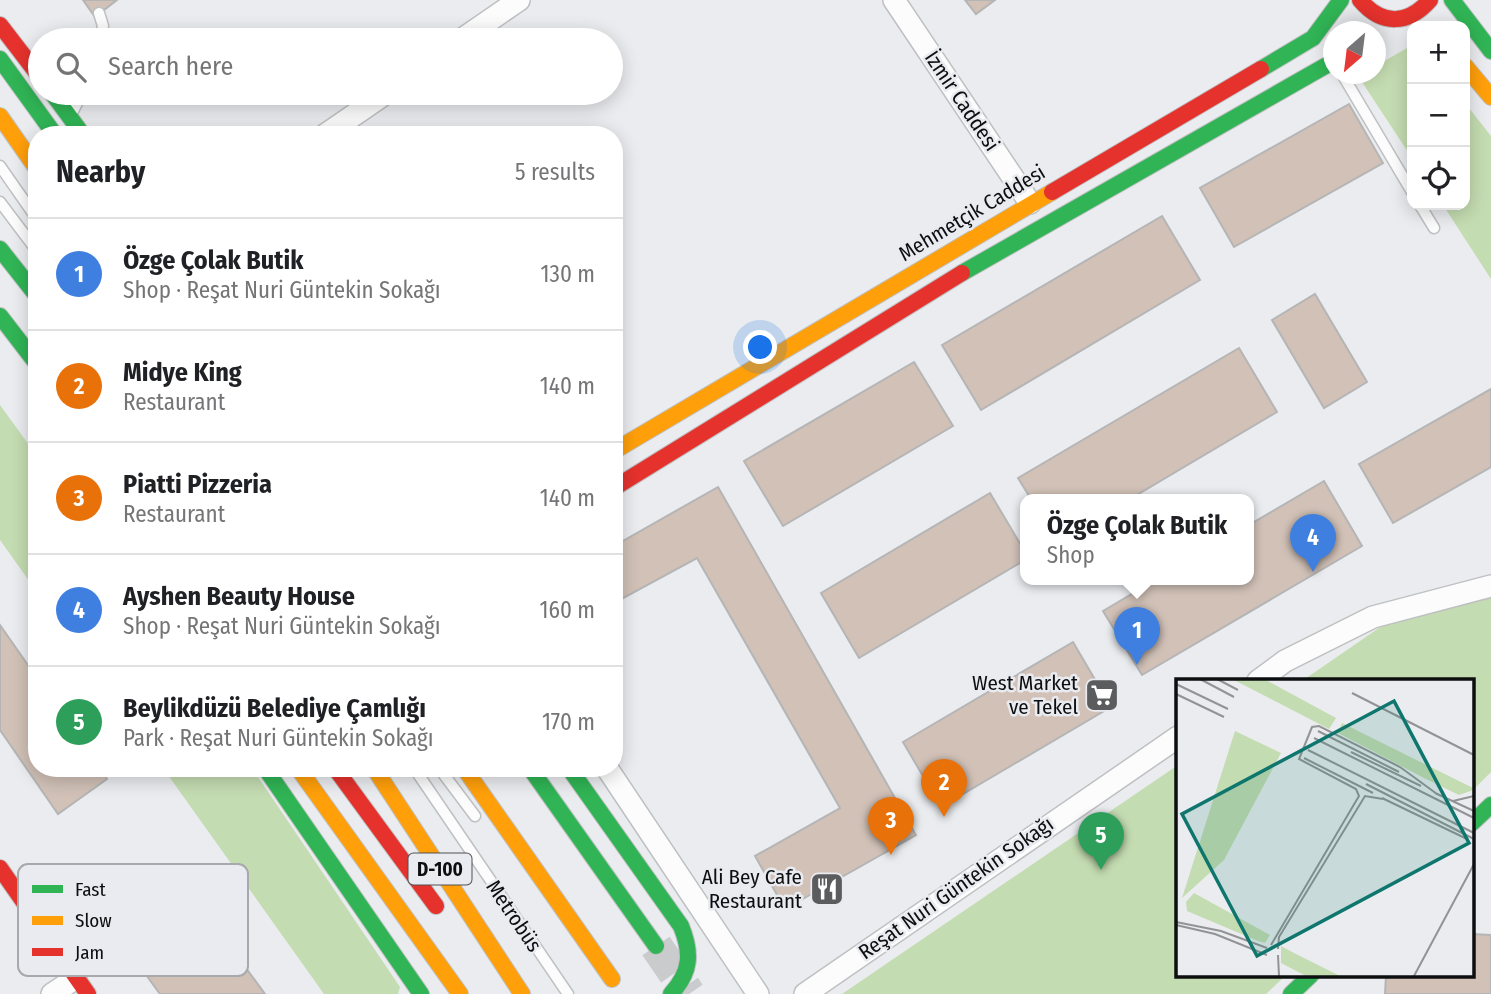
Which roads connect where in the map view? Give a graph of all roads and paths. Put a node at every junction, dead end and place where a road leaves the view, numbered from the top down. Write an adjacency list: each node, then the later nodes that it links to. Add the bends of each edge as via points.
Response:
1 (519, 0): 12 (street)
2 (894, 0): 34 (street, İzmir Caddesi)
3 (1341, 0): 34 (main road, Mehmetçik Caddesi, via 1313,38)
4 (1360, 0): 8 (main road)
5 (1430, 0): 9 (main road)
6 (1451, 0): 13 (main road)
7 (99, 13): 11 (lane)
8 (1385, 20): 9 (main road)
9 (1419, 21)
10 (0, 25): 15 (main road)
11 (103, 28)
12 (478, 28)
13 (1491, 51)
14 (0, 59): 20 (main road)
15 (28, 61)
16 (1323, 67): 37 (main road)
17 (1470, 72): 19 (main road)
18 (1348, 84): 32 (lane)
19 (1491, 97)
20 (28, 98)
21 (33, 105): 27 (main road)
22 (61, 105): 26 (main road)
23 (76, 105): 26 (lane)
24 (369, 105): 29 (street)
25 (0, 116): 30 (main road)
26 (70, 117): 28 (main road)
27 (48, 126)
28 (76, 126)
29 (338, 126)
30 (28, 156)
31 (0, 166): 35 (lane)
32 (1407, 184)
33 (0, 202): 39 (lane)
34 (1030, 203): 37 (main road); 44 (main road, Mehmetçik Caddesi)
35 (28, 206)
36 (1423, 210): 38 (lane)
37 (1043, 224): 45 (main road)
38 (1434, 228)
39 (28, 239)
40 (0, 249): 41 (main road)
41 (28, 285)
42 (0, 316): 43 (main road)
43 (28, 353)
44 (623, 446)
45 (623, 482)
46 (1491, 586): 47 (street, via 1373,617)
47 (1261, 679)
48 (1176, 738): 81 (street, Reşat Nuri Güntekin Sokağı)
49 (271, 777): 75 (main road)
50 (304, 777): 76 (main road)
51 (342, 777): 66 (main road)
52 (380, 777): 70 (main road, D-100)
53 (420, 777): 78 (lane, Metrobüs)
54 (446, 777): 63 (lane)
55 (470, 777): 61 (main road)
56 (488, 777): 61 (main road)
57 (536, 777): 68 (main road)
58 (576, 777): 79 (main road, via 676,915 689,940 687,970)
59 (613, 777): 80 (street)
60 (1491, 805): 62 (main road)
61 (496, 815): 72 (main road)
62 (1474, 821)
63 (485, 830)
64 (0, 868): 65 (main road)
65 (18, 894)
66 (444, 915)
67 (467, 940): 70 (main road)
68 (656, 946)
69 (580, 955): 72 (lane)
70 (506, 971): 77 (main road, D-100)
71 (1310, 976): 82 (main road)
72 (608, 982)
73 (82, 986): 74 (street)
74 (52, 994)
75 (421, 994)
76 (460, 994)
77 (522, 994)
78 (568, 994)
79 (671, 994)
80 (758, 994)
81 (805, 994)
82 (1291, 994)

